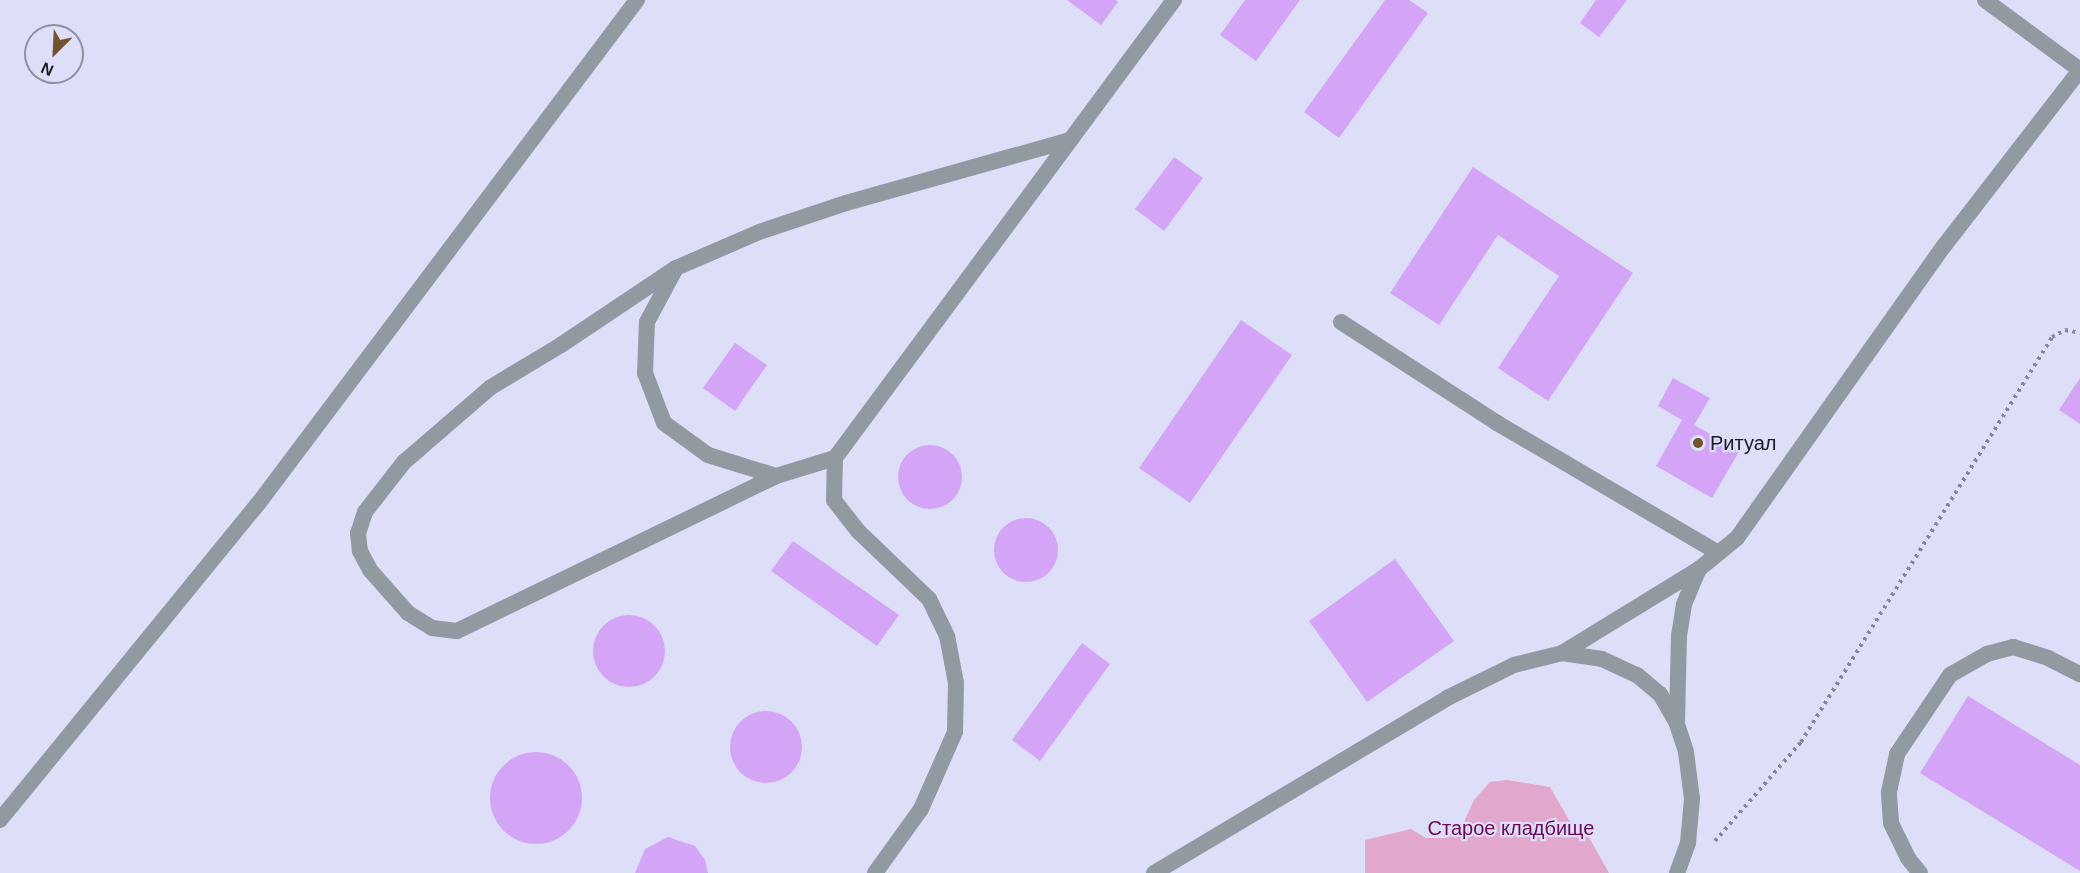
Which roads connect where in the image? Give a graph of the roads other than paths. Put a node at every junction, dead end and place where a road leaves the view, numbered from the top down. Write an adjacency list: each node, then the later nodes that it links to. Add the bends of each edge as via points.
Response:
1 (637, 0): 15 (street, via 258,504)
2 (1174, 0): 5 (street)
3 (1985, 0): 4 (street)
4 (2080, 70): 10 (street, via 1944,246 1737,538)
5 (1070, 140): 6 (street, via 846,203 759,232); 8 (street)
6 (676, 268): 9 (street, via 647,322 645,373 664,423 708,455); 9 (street, via 491,387 404,462 365,512 358,533 360,551 369,570 408,613 432,628 457,631)
7 (1341, 322): 10 (street, via 1497,423)
8 (835, 458): 9 (street); 16 (street, via 834,500 858,531 929,599 947,636 956,683 955,732 921,808)
9 (777, 476)
10 (1719, 553): 11 (street)
11 (1699, 569): 12 (street); 14 (street, via 1684,604 1679,636)
12 (1562, 653): 14 (street, via 1602,659 1637,675 1660,694); 17 (street, via 1514,664 1447,698)
13 (2080, 674): 19 (street, via 2013,647 1987,654 1950,675 1925,706 1897,754 1889,792 1891,823)
14 (1677, 724): 18 (street, via 1686,752 1692,799 1688,843)
15 (0, 820)
16 (875, 873)
17 (1154, 873)
18 (1677, 873)
19 (1920, 873)

